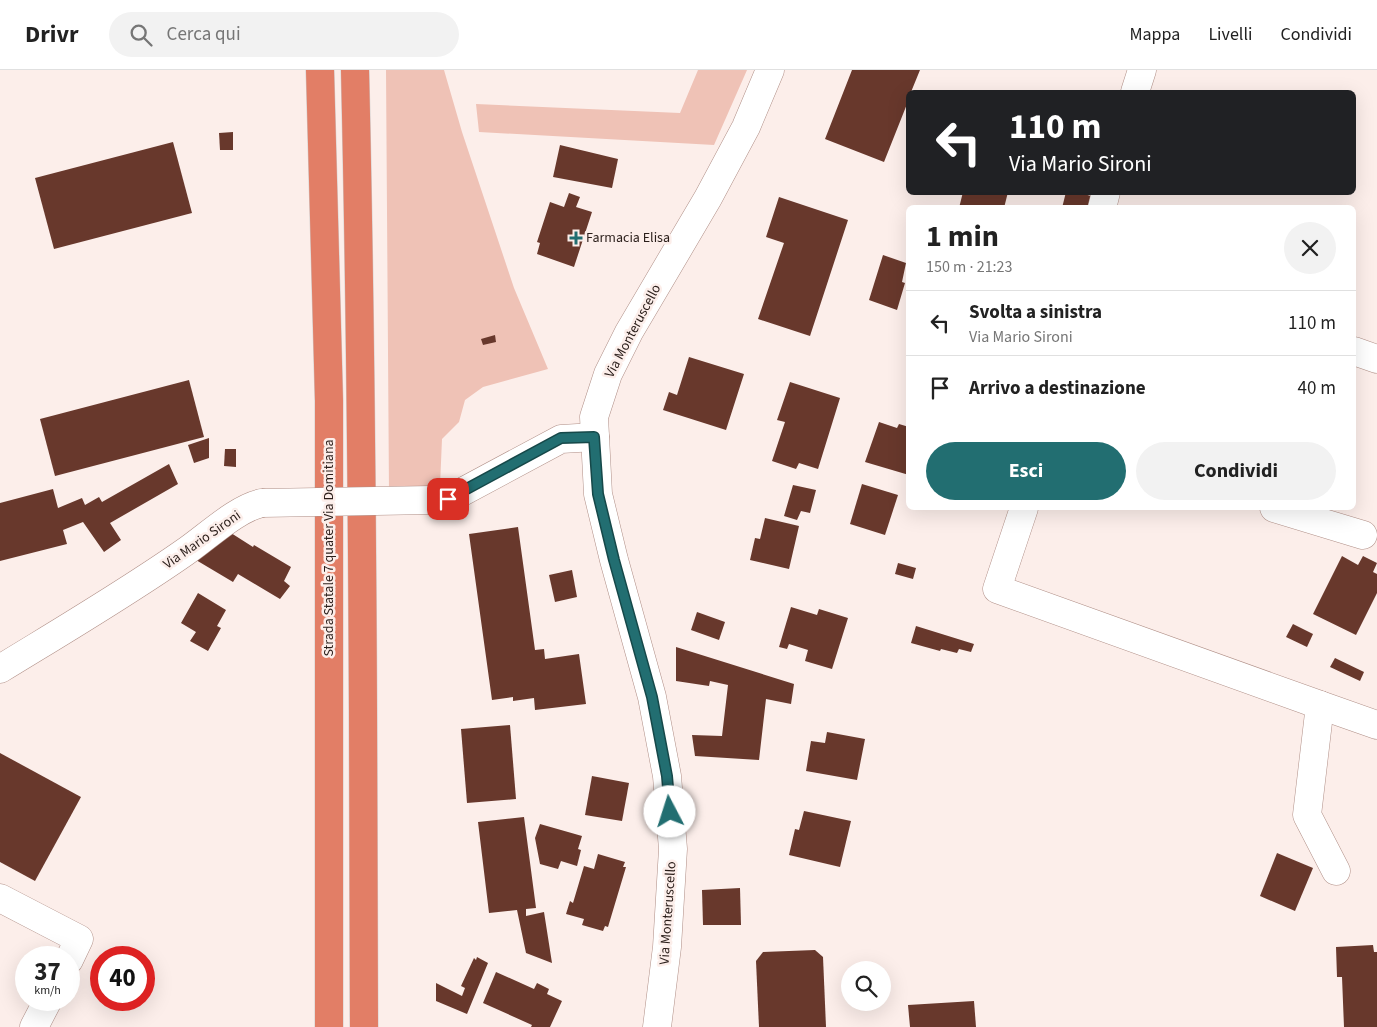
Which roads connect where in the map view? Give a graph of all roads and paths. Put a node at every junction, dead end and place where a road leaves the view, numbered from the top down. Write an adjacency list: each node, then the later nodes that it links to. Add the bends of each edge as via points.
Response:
1 (320, 70): 20 (highway, Strada Statale 7 quater Via Domitiana, via 329,401)
2 (355, 70): 21 (highway, via 360,303)
3 (770, 70): 8 (street, Via Monteruscello, via 746,127 608,374 594,416)
4 (1142, 70): 5 (street)
5 (1136, 90)
6 (1356, 352): 7 (street)
7 (1377, 359)
8 (594, 437): 12 (street, Via Mario Sironi, bridge, via 561,438 448,499 262,503 246,508 129,590); 22 (street, Via Monteruscello, via 598,494 652,697 667,776 673,849 667,947)
9 (1023, 510): 13 (street, via 998,590)
10 (1281, 510): 11 (street)
11 (1363, 535)
12 (0, 668)
13 (1320, 705): 14 (street); 15 (street, via 1307,815)
14 (1377, 725)
15 (1336, 872)
16 (0, 898): 17 (street, via 79,939)
17 (76, 946)
18 (42, 1011): 19 (street)
19 (34, 1027)
20 (329, 1027)
21 (364, 1027)
22 (657, 1027)

